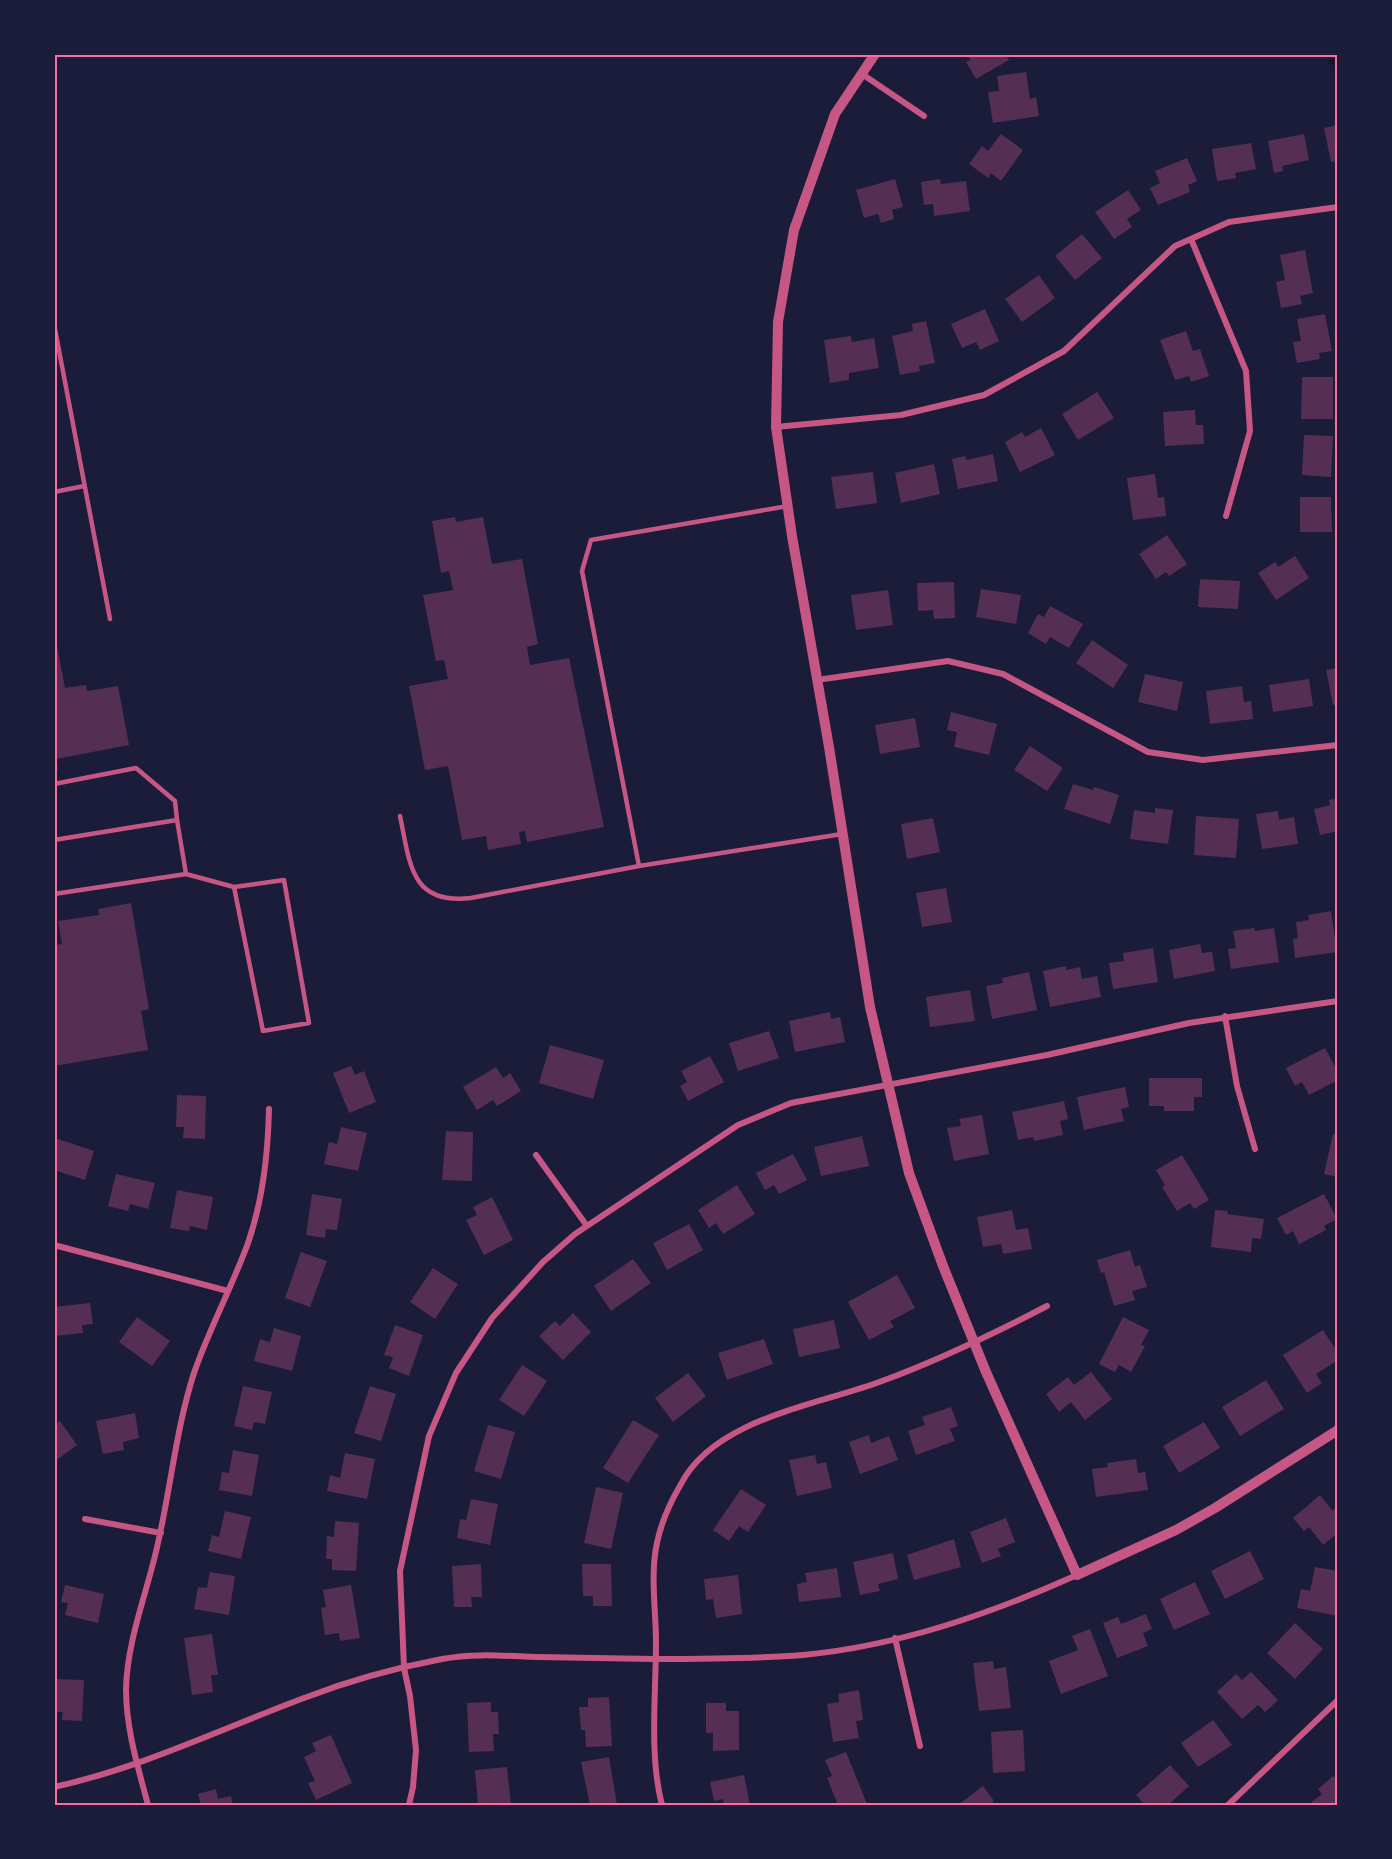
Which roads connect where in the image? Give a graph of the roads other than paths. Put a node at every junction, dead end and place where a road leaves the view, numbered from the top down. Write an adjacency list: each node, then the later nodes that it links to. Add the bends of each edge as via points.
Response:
1 (875, 54): 2 (street)
2 (862, 74): 3 (street); 7 (street, via 835,114 794,230 778,322)
3 (924, 116)
4 (1338, 207): 5 (street, via 1229,222)
5 (1191, 239): 7 (street, via 1176,246 1064,351 984,395 901,415); 11 (street, via 1246,371 1250,431)
6 (54, 324): 8 (lane)
7 (776, 427): 10 (street)
8 (84, 486): 9 (lane); 12 (lane)
9 (54, 492)
10 (788, 506): 13 (street); 20 (lane, via 591,540 582,571)
11 (1226, 516)
12 (110, 618)
13 (817, 680): 14 (street, via 948,661 1003,674 1148,752 1203,760); 18 (street)
14 (1338, 745)
15 (54, 784): 17 (lane, via 136,768 175,801)
16 (400, 816): 20 (lane, via 411,871 422,887 439,898 471,898)
17 (177, 820): 19 (lane); 21 (lane)
18 (842, 834): 20 (lane); 26 (street, via 870,1007)
19 (54, 840)
20 (639, 866)
21 (186, 874): 22 (lane); 23 (lane)
22 (234, 887): 22 (lane, via 263,1031 309,1023 284,880)
23 (54, 894)
24 (1338, 1001): 25 (street)
25 (1225, 1016): 26 (street, via 1047,1055); 28 (street, via 1237,1086)
26 (888, 1083): 30 (street, via 791,1103 738,1125); 34 (street, via 909,1173)
27 (269, 1109): 32 (street, via 266,1167 258,1205 249,1240)
28 (1254, 1149)
29 (536, 1155): 30 (street)
30 (587, 1226): 41 (street, via 543,1262 492,1318 456,1372 439,1410 421,1466 400,1571)
31 (54, 1245): 32 (street)
32 (228, 1291): 37 (street, via 194,1374 182,1416)
33 (1047, 1306): 34 (street)
34 (974, 1344): 38 (street); 40 (street, via 880,1382 762,1420 736,1432 695,1465 682,1482 657,1543)
35 (1338, 1430): 38 (street, via 1176,1530)
36 (85, 1519): 37 (street)
37 (160, 1533): 44 (street, via 126,1688)
38 (1077, 1575): 39 (street, via 989,1612)
39 (895, 1638): 40 (street, via 805,1654); 43 (street)
40 (656, 1659): 41 (street, via 493,1655 444,1659); 48 (street, via 656,1758)
41 (404, 1668): 44 (street, via 305,1698); 47 (street, via 416,1750)
42 (1338, 1700): 49 (street)
43 (920, 1746)
44 (137, 1763): 45 (street); 46 (street)
45 (54, 1787)
46 (148, 1805)
47 (409, 1805)
48 (662, 1805)
49 (1228, 1805)

